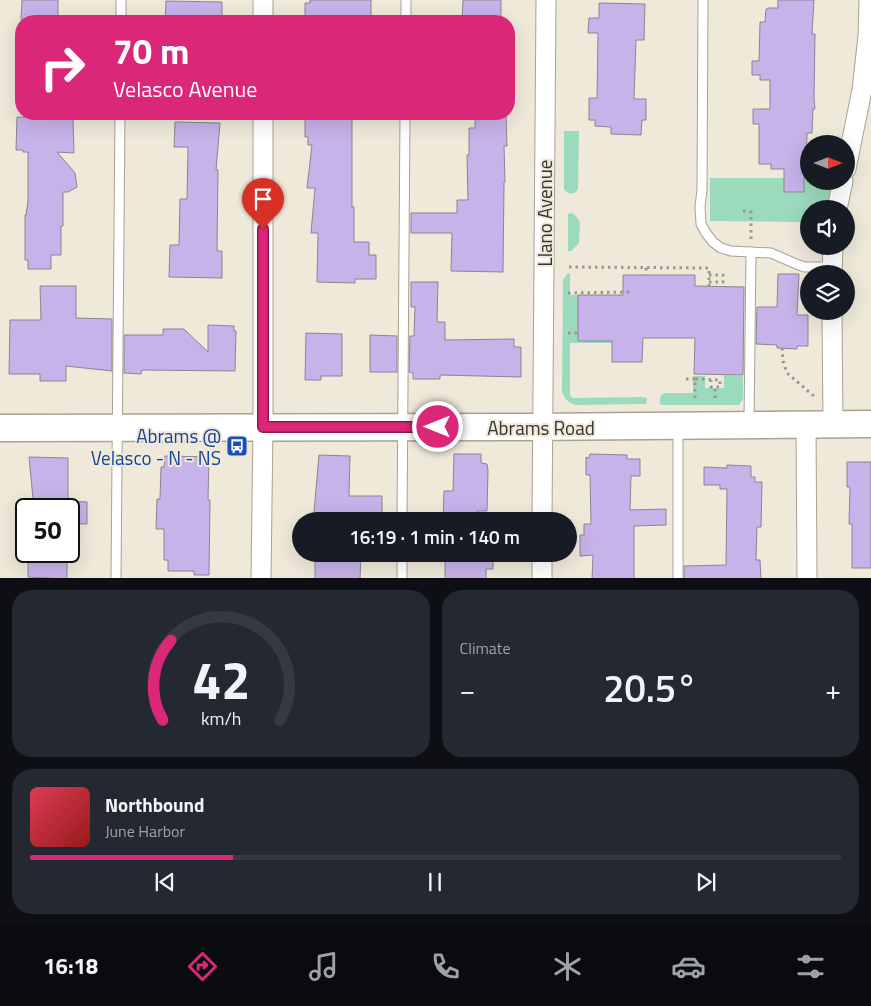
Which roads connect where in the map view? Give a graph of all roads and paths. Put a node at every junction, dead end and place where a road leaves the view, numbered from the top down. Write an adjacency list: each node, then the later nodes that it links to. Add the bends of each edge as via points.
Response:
1 (121, 0): 7 (lane)
2 (263, 0): 8 (street)
3 (406, 0): 9 (lane)
4 (546, 0): 38 (street, Llano Avenue)
5 (703, 0): 15 (lane, via 702,224 713,242 721,248)
6 (869, 0): 13 (street, via 862,90)
7 (121, 15)
8 (263, 15)
9 (406, 15)
10 (120, 120): 40 (lane)
11 (263, 120): 41 (street)
12 (405, 120): 42 (lane)
13 (853, 135)
14 (743, 211): 15 (path, via 751,212)
15 (751, 252): 16 (lane, via 770,253); 37 (lane)
16 (800, 265)
17 (569, 267): 18 (path)
18 (646, 268): 19 (path); 20 (path, via 710,268)
19 (646, 275)
20 (710, 275): 20 (path, via 710,284 723,282 723,275)
21 (568, 293): 22 (path, via 628,292)
22 (628, 295)
23 (832, 320): 35 (street)
24 (568, 333): 25 (path)
25 (578, 333)
26 (782, 348): 33 (path, via 788,373)
27 (686, 379): 28 (path)
28 (695, 379): 29 (path); 31 (path)
29 (711, 380): 30 (path, via 711,387); 30 (path, via 720,380 720,387)
30 (715, 387): 32 (path)
31 (695, 398)
32 (715, 398)
33 (818, 399)
34 (806, 424): 35 (main road, Abrams Road); 37 (main road, Abrams Road); 53 (street)
35 (833, 424): 36 (main road, Abrams Road)
36 (871, 424)
37 (749, 425): 39 (main road, Abrams Road)
38 (543, 426): 39 (main road, Abrams Road); 42 (main road, Abrams Road); 45 (street, Llano Avenue)
39 (678, 426): 52 (lane)
40 (118, 427): 41 (main road, Abrams Road); 43 (main road, Abrams Road); 48 (lane)
41 (263, 427): 42 (main road, Abrams Road); 49 (street)
42 (402, 427): 44 (lane)
43 (0, 428)
44 (402, 512)
45 (542, 512)
46 (402, 562): 50 (lane)
47 (542, 562): 51 (street)
48 (116, 578)
49 (261, 578)
50 (402, 578)
51 (542, 578)
52 (678, 578)
53 (807, 578)

